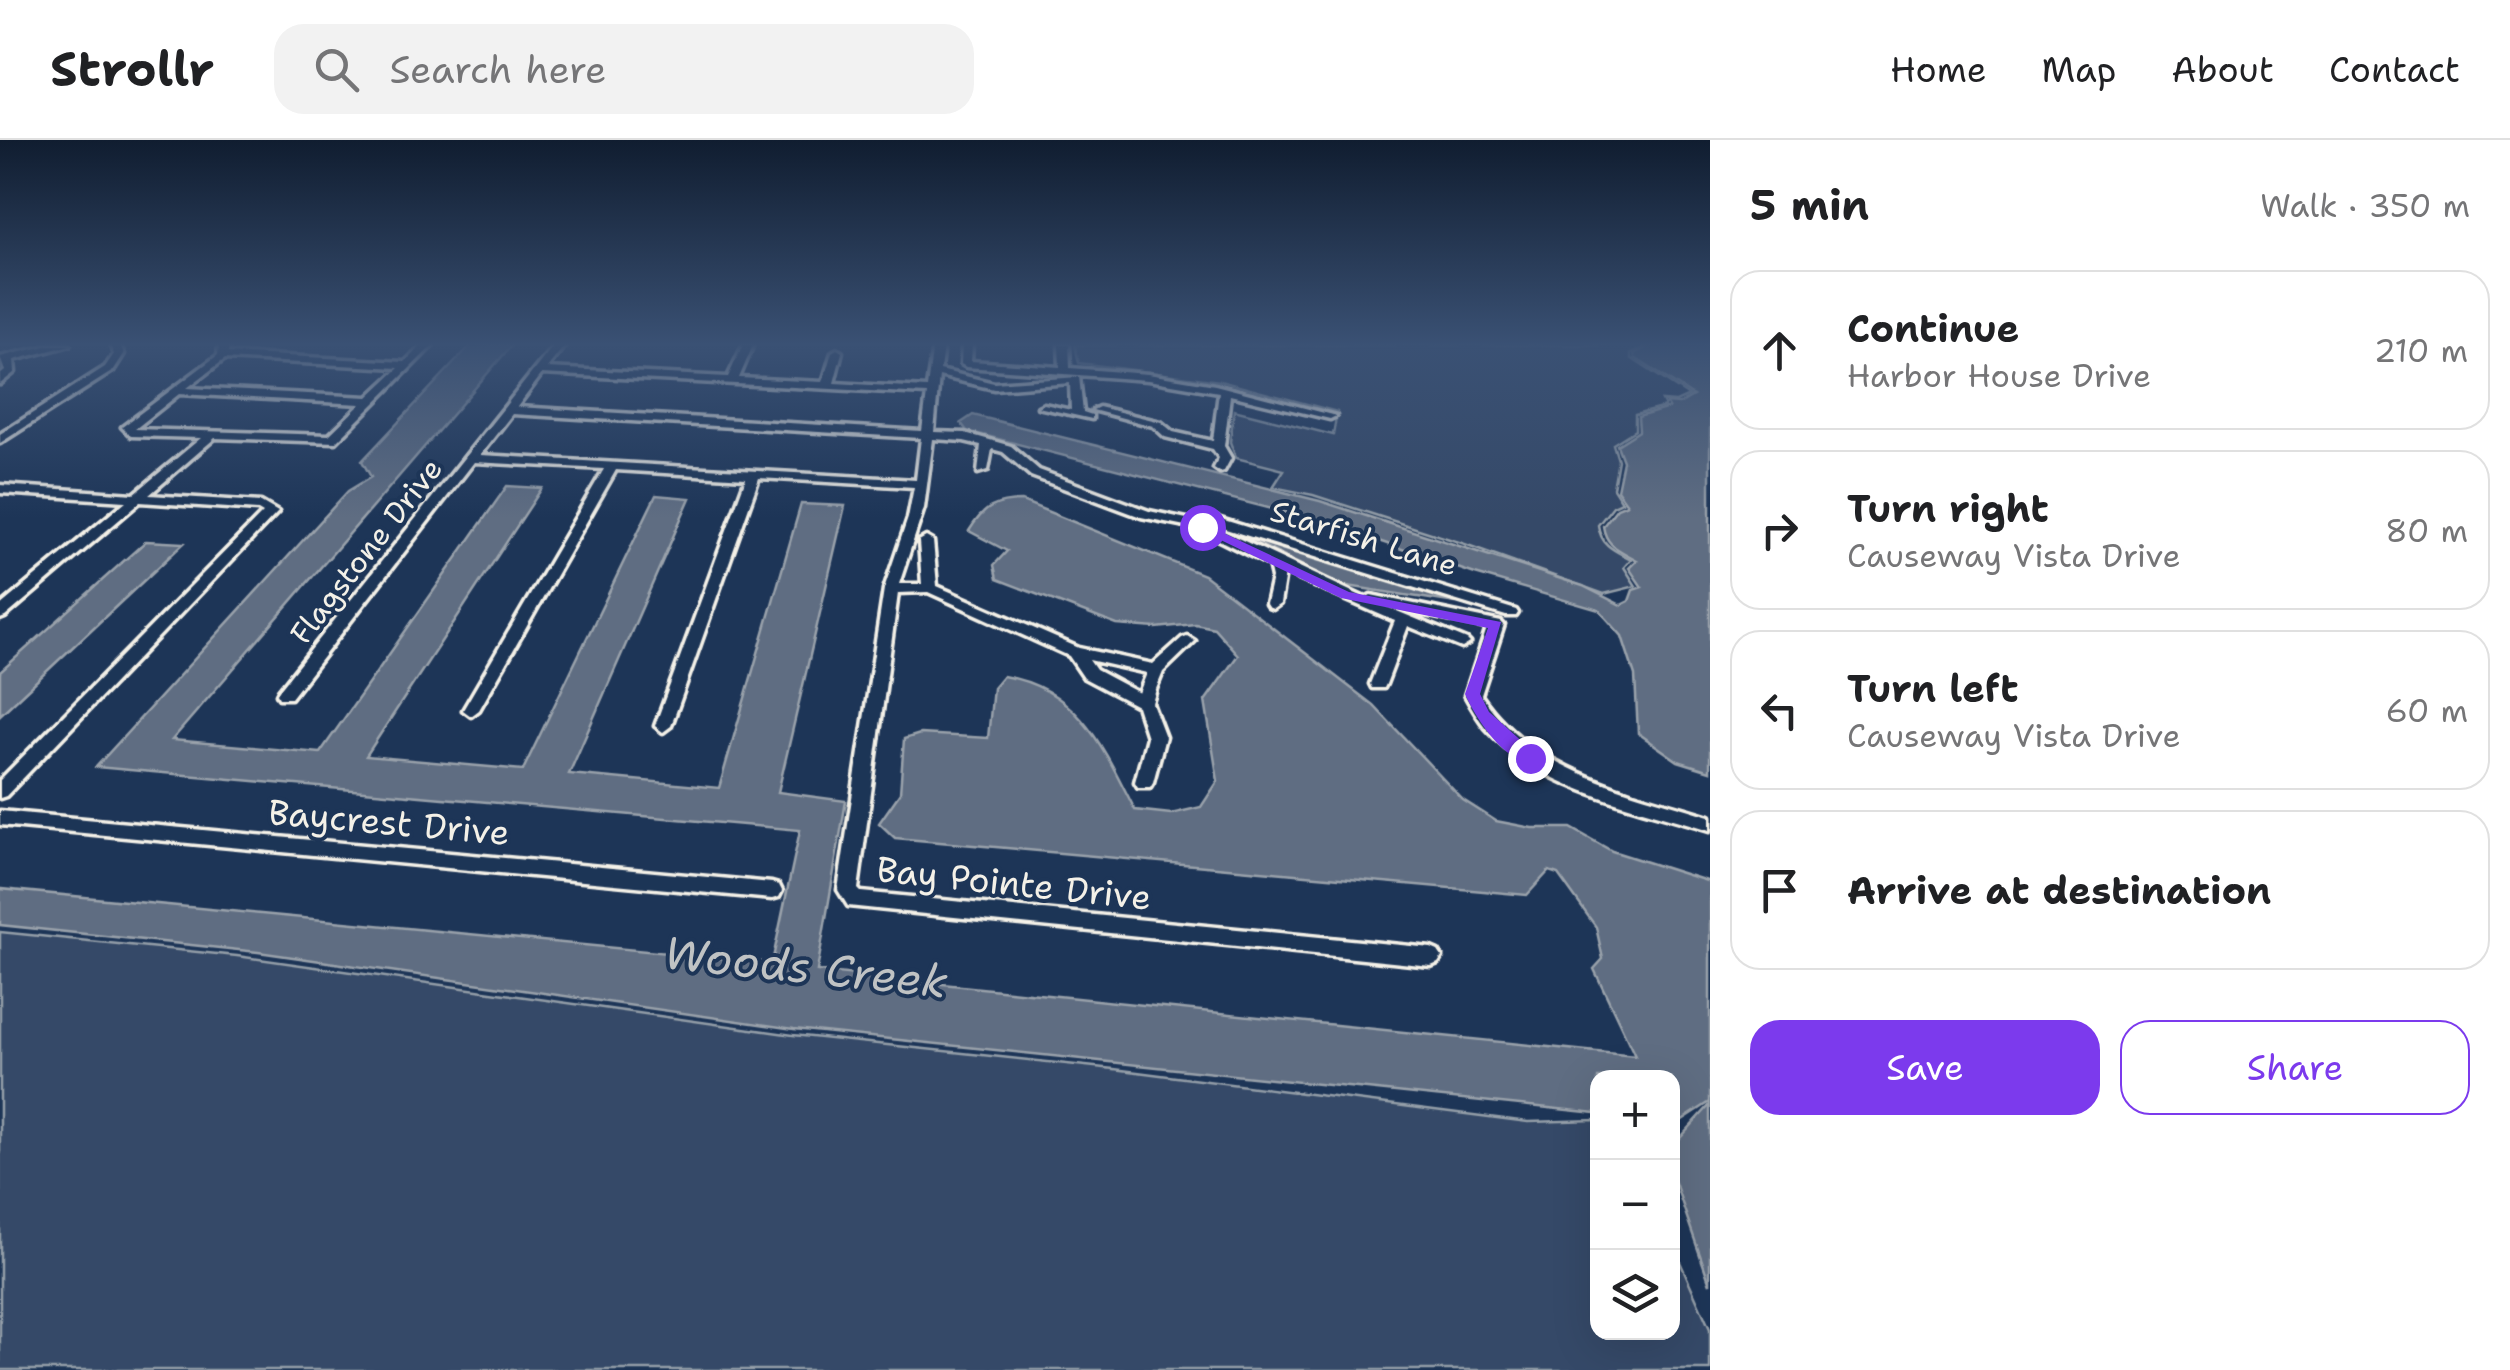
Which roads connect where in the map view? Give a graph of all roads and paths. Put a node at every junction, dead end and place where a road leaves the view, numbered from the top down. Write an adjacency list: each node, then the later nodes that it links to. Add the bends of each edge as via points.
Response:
1 (58, 402): 17 (street)
2 (162, 402): 15 (street, via 128,426 131,432)
3 (370, 402): 15 (street, via 332,439)
4 (516, 402): 10 (street, Flagstone Drive)
5 (931, 402): 16 (street, Bay Pointe Drive)
6 (1075, 402): 12 (street)
7 (1223, 402): 19 (street)
8 (1275, 402): 13 (street)
9 (1044, 408): 12 (street)
10 (510, 410): 16 (street); 20 (street, Flagstone Drive)
11 (1099, 410): 19 (street)
12 (1077, 414): 14 (street)
13 (1330, 416)
14 (1153, 433)
15 (212, 434): 28 (street)
16 (927, 434): 18 (street); 25 (street, Bay Pointe Drive)
17 (0, 439)
18 (987, 444): 23 (street); 26 (street, via 1008,449 1035,473)
19 (1218, 446): 22 (street, via 1225,458)
20 (472, 458): 21 (street); 43 (street, Flagstone Drive)
21 (612, 466): 24 (street); 45 (street)
22 (1220, 468)
23 (982, 470)
24 (754, 474): 25 (street); 46 (street)
25 (922, 484): 32 (street, Bay Pointe Drive)
26 (1084, 490): 30 (street, via 1200,526); 37 (street, Starfish Lane, via 1290,542)
27 (1, 491): 28 (street)
28 (138, 497): 35 (street); 48 (street, via 272,512)
29 (926, 541): 31 (street)
30 (1276, 564): 33 (street); 34 (street)
31 (930, 588): 32 (street); 40 (street)
32 (892, 589): 52 (street, Bay Pointe Drive, via 848,890 856,900)
33 (1346, 596): 36 (street); 37 (street)
34 (1273, 604)
35 (0, 614)
36 (1403, 619): 39 (street); 42 (street)
37 (1503, 619): 50 (street, via 1472,694 1508,742 1570,776)
38 (1188, 641): 41 (street)
39 (1462, 644)
40 (1075, 652): 41 (street); 44 (street, via 1090,674)
41 (1156, 670): 44 (street)
42 (1378, 684)
43 (285, 694)
44 (1144, 703): 47 (street, via 1156,737)
45 (471, 710)
46 (663, 726)
47 (1144, 782)
48 (0, 790)
49 (0, 818): 51 (street, Baycrest Drive)
50 (1710, 823)
51 (772, 891)
52 (1432, 957)

